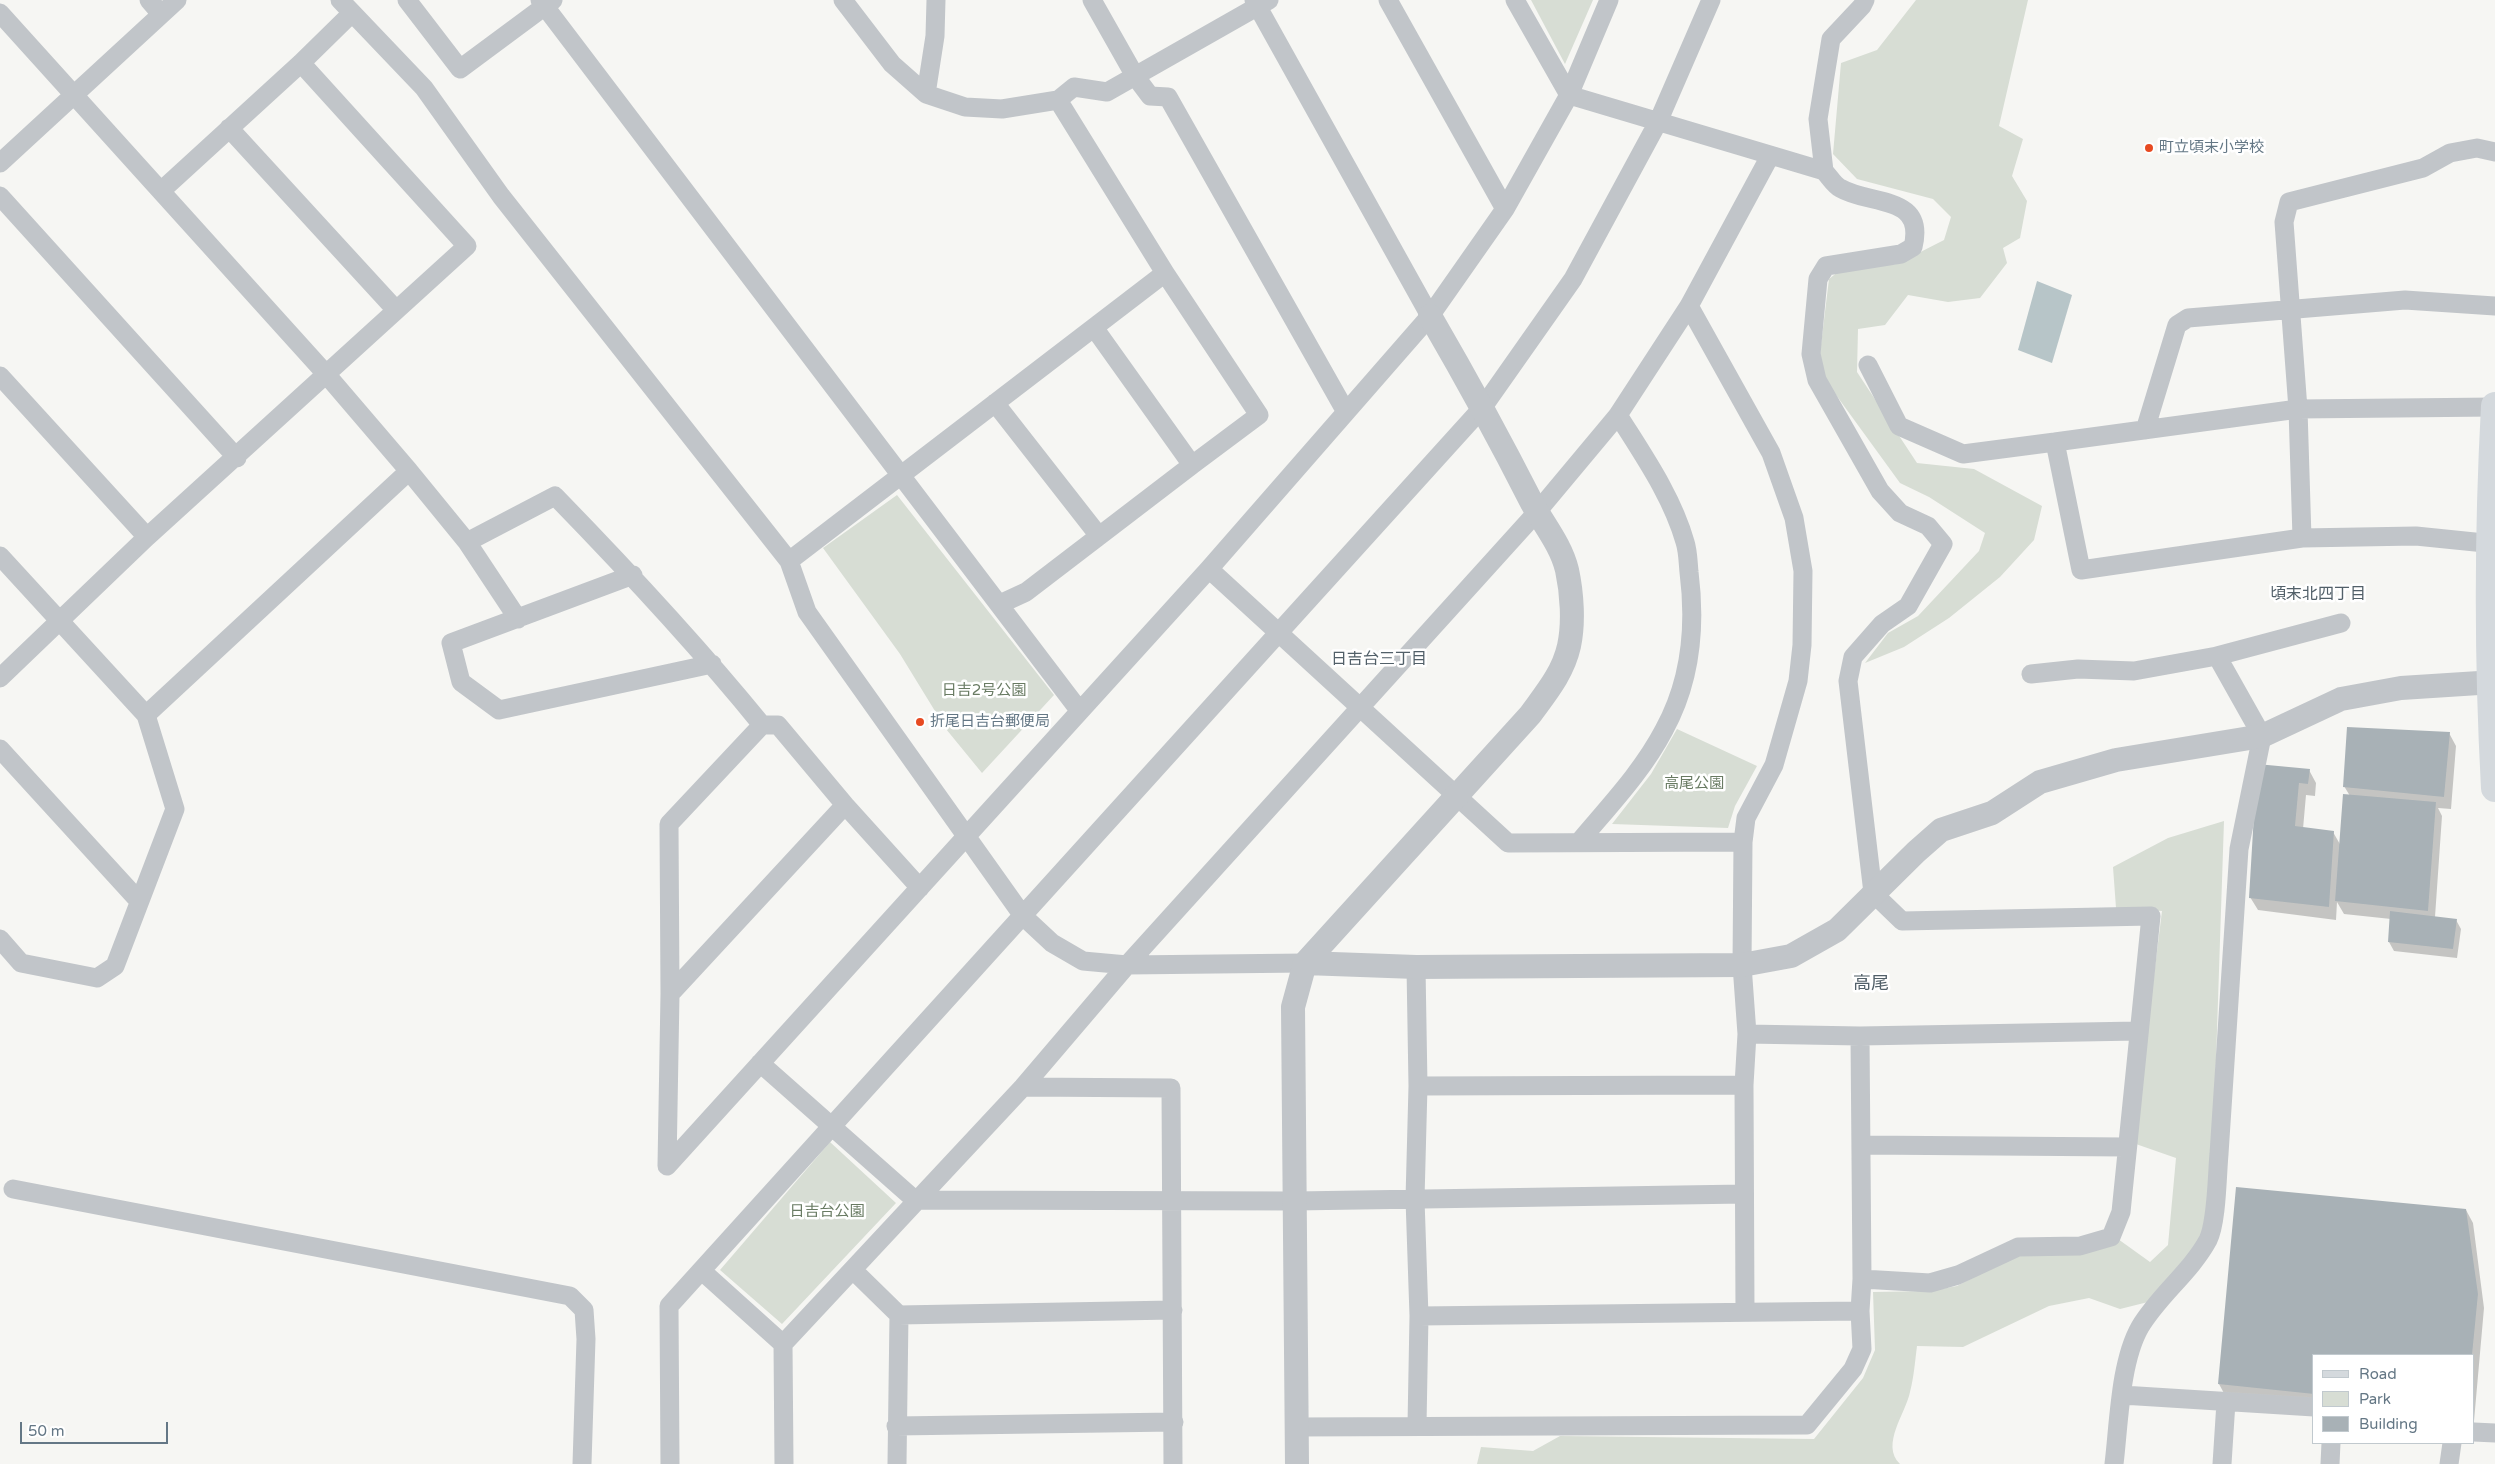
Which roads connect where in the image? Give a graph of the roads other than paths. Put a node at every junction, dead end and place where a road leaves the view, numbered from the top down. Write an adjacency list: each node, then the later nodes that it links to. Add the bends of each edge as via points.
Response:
1 (149, 0): 16 (street)
2 (177, 0): 16 (street)
3 (407, 0): 12 (street, via 460,69)
4 (843, 0): 19 (street, via 892,64)
5 (936, 0): 19 (street, via 935,36)
6 (1092, 0): 18 (street)
7 (1388, 0): 31 (street)
8 (1515, 0): 21 (street)
9 (1608, 0): 21 (street)
10 (1711, 0): 23 (street)
11 (1865, 0): 28 (street, via 1831,40 1818,119)
12 (546, 2): 53 (street)
13 (1260, 2): 18 (street); 37 (street)
14 (346, 6): 17 (street); 61 (street, via 424,88 502,196)
15 (0, 13): 20 (street)
16 (161, 14): 20 (street)
17 (301, 63): 24 (street); 36 (street, via 467,246)
18 (1135, 76): 22 (street, via 1107,92 1074,87); 46 (street, via 1150,96 1168,97)
19 (926, 94): 22 (street, via 965,107 986,109)
20 (75, 95): 27 (street); 29 (street)
21 (1569, 95): 23 (street); 31 (street)
22 (1058, 100): 32 (street)
23 (1658, 122): 26 (street); 43 (street, via 1573,279)
24 (229, 128): 29 (street); 36 (street)
25 (2495, 152): 35 (street, via 2477,148 2450,153 2423,168 2289,202 2284,222)
26 (1770, 156): 28 (street); 33 (street)
27 (0, 163)
28 (1824, 171): 87 (street, via 1840,188 1895,205 1913,218 1916,234 1913,248 1901,254 1826,266 1818,279 1811,354 1817,380 1880,491 1900,513 1928,526 1943,544 1908,606 1882,624 1853,657 1848,681)
29 (160, 191): 40 (street)
30 (0, 196): 50 (street)
31 (1505, 209): 37 (street)
32 (1165, 273): 38 (street); 51 (street, via 1258,415)
33 (1689, 306): 47 (street); 85 (street, via 1771,453 1794,518 1803,571 1798,682 1774,765 1746,818)
34 (2495, 306): 35 (street, via 2405,300)
35 (2290, 308): 45 (street); 48 (street, via 2188,318 2177,325)
36 (396, 310): 40 (street)
37 (1430, 316): 43 (street); 46 (street)
38 (1095, 329): 42 (street); 51 (street)
39 (1868, 365): 49 (street, via 1899,426 1963,454)
40 (326, 374): 50 (street); 52 (street)
41 (0, 376): 56 (street)
42 (995, 403): 53 (street); 55 (street)
43 (1483, 406): 54 (street); 68 (street)
44 (2495, 407): 45 (street); 59 (main road)
45 (2298, 409): 48 (street); 57 (street)
46 (1346, 412): 62 (street)
47 (1618, 415): 54 (street); 84 (street, via 1660,482 1686,542 1692,596 1691,655 1665,730 1640,769)
48 (2145, 430): 49 (street)
49 (2055, 442): 57 (street, via 2081,570)
50 (237, 458): 56 (street)
51 (1192, 465): 55 (street)
52 (409, 471): 58 (street); 76 (street)
53 (900, 475): 61 (street); 64 (street)
54 (1537, 512): 74 (street); 81 (street, via 1558,546 1566,570 1571,604 1569,646 1555,681 1545,695)
55 (1099, 536): 64 (street, via 1026,592)
56 (148, 537): 66 (street)
57 (2302, 538): 59 (street, via 2416,536)
58 (467, 542): 63 (street, via 555,496); 65 (street)
59 (2492, 544): 73 (main road)
60 (0, 556): 66 (street)
61 (788, 561): 83 (street, via 807,612)
62 (1209, 569): 68 (street); 75 (street)
63 (633, 575): 65 (street); 70 (street)
64 (1000, 604): 75 (street)
65 (518, 619): 70 (street, via 451,643 461,682 499,710)
66 (60, 621): 72 (street); 76 (street)
67 (2341, 623): 69 (street)
68 (1278, 633): 74 (street); 89 (street)
69 (2217, 656): 71 (street, via 2134,671 2078,670); 78 (street)
70 (712, 664): 77 (street)
71 (2031, 674)
72 (0, 678)
73 (2492, 682): 78 (street, via 2401,688 2341,699); 80 (main road)
74 (1360, 706): 81 (street); 92 (street)
75 (1079, 710): 83 (street)
76 (146, 715): 88 (street, via 175,809)
77 (762, 725): 82 (street, via 778,725); 95 (street, via 669,824)
78 (2262, 736): 87 (street, via 2116,760 2040,782 1992,813 1941,830); 121 (street, via 2239,849 2219,1154 2209,1238 2140,1327 2125,1366)
79 (0, 749): 88 (street)
80 (2495, 788)
81 (1455, 796): 84 (street, via 1508,843); 91 (street)
82 (845, 805): 86 (street); 95 (street)
83 (965, 836): 86 (street); 89 (street)
84 (1579, 842): 85 (street)
85 (1743, 842): 93 (street)
86 (920, 888): 99 (street)
87 (1873, 894): 93 (street, via 1837,930 1791,956); 96 (street, via 1902,921 2150,916)
88 (139, 901): 90 (street, via 115,966 97,978 21,963)
89 (1023, 916): 92 (street, via 1052,943 1083,961); 103 (street)
90 (0, 939)
91 (1305, 963): 92 (street); 94 (street); 111 (street, via 1293,1007)
92 (1126, 965): 102 (street)
93 (1742, 965): 94 (street); 97 (street)
94 (1416, 967): 101 (street)
95 (670, 994): 99 (street, via 667,1166)
96 (2138, 1030): 98 (street); 105 (street)
97 (1747, 1034): 98 (street); 100 (street)
98 (1860, 1036): 104 (street)
99 (760, 1063): 103 (street)
100 (1744, 1085): 101 (street); 107 (street)
101 (1418, 1086): 108 (street)
102 (1023, 1087): 109 (street); 110 (street, via 1171,1088)
103 (831, 1125): 109 (street); 113 (street)
104 (1862, 1146): 105 (street); 114 (street)
105 (2126, 1147): 114 (street, via 2121,1212 2111,1237 2080,1246 2018,1247 1958,1275 1930,1283)
106 (13, 1189): 132 (street, via 570,1296 584,1310)
107 (1744, 1194): 108 (street); 116 (street)
108 (1415, 1199): 111 (street); 119 (street)
109 (915, 1200): 110 (street); 112 (street)
110 (1172, 1201): 111 (street); 115 (street)
111 (1295, 1201): 127 (street)
112 (853, 1270): 118 (street); 120 (street)
113 (702, 1271): 120 (street); 133 (street, via 669,1306)
114 (1862, 1279): 117 (street)
115 (1173, 1310): 118 (street); 124 (street)
116 (1745, 1311): 117 (street); 119 (street)
117 (1860, 1311): 125 (street, via 1862,1349 1852,1368 1807,1425)
118 (898, 1315): 126 (street)
119 (1419, 1316): 125 (street)
120 (783, 1344): 134 (street)
121 (2122, 1395): 122 (street); 138 (street)
122 (2226, 1402): 123 (street); 139 (street)
123 (2312, 1407)
124 (1174, 1422): 126 (street); 136 (street)
125 (1417, 1425): 127 (street)
126 (896, 1426): 135 (street)
127 (1296, 1427): 137 (street)
128 (2475, 1432): 129 (street)
129 (2495, 1433)
130 (2332, 1444): 140 (street)
131 (2452, 1444): 141 (street)
132 (582, 1464)
133 (670, 1464)
134 (784, 1464)
135 (897, 1464)
136 (1173, 1464)
137 (1297, 1464)
138 (2114, 1464)
139 (2222, 1464)
140 (2330, 1464)
141 (2449, 1464)

